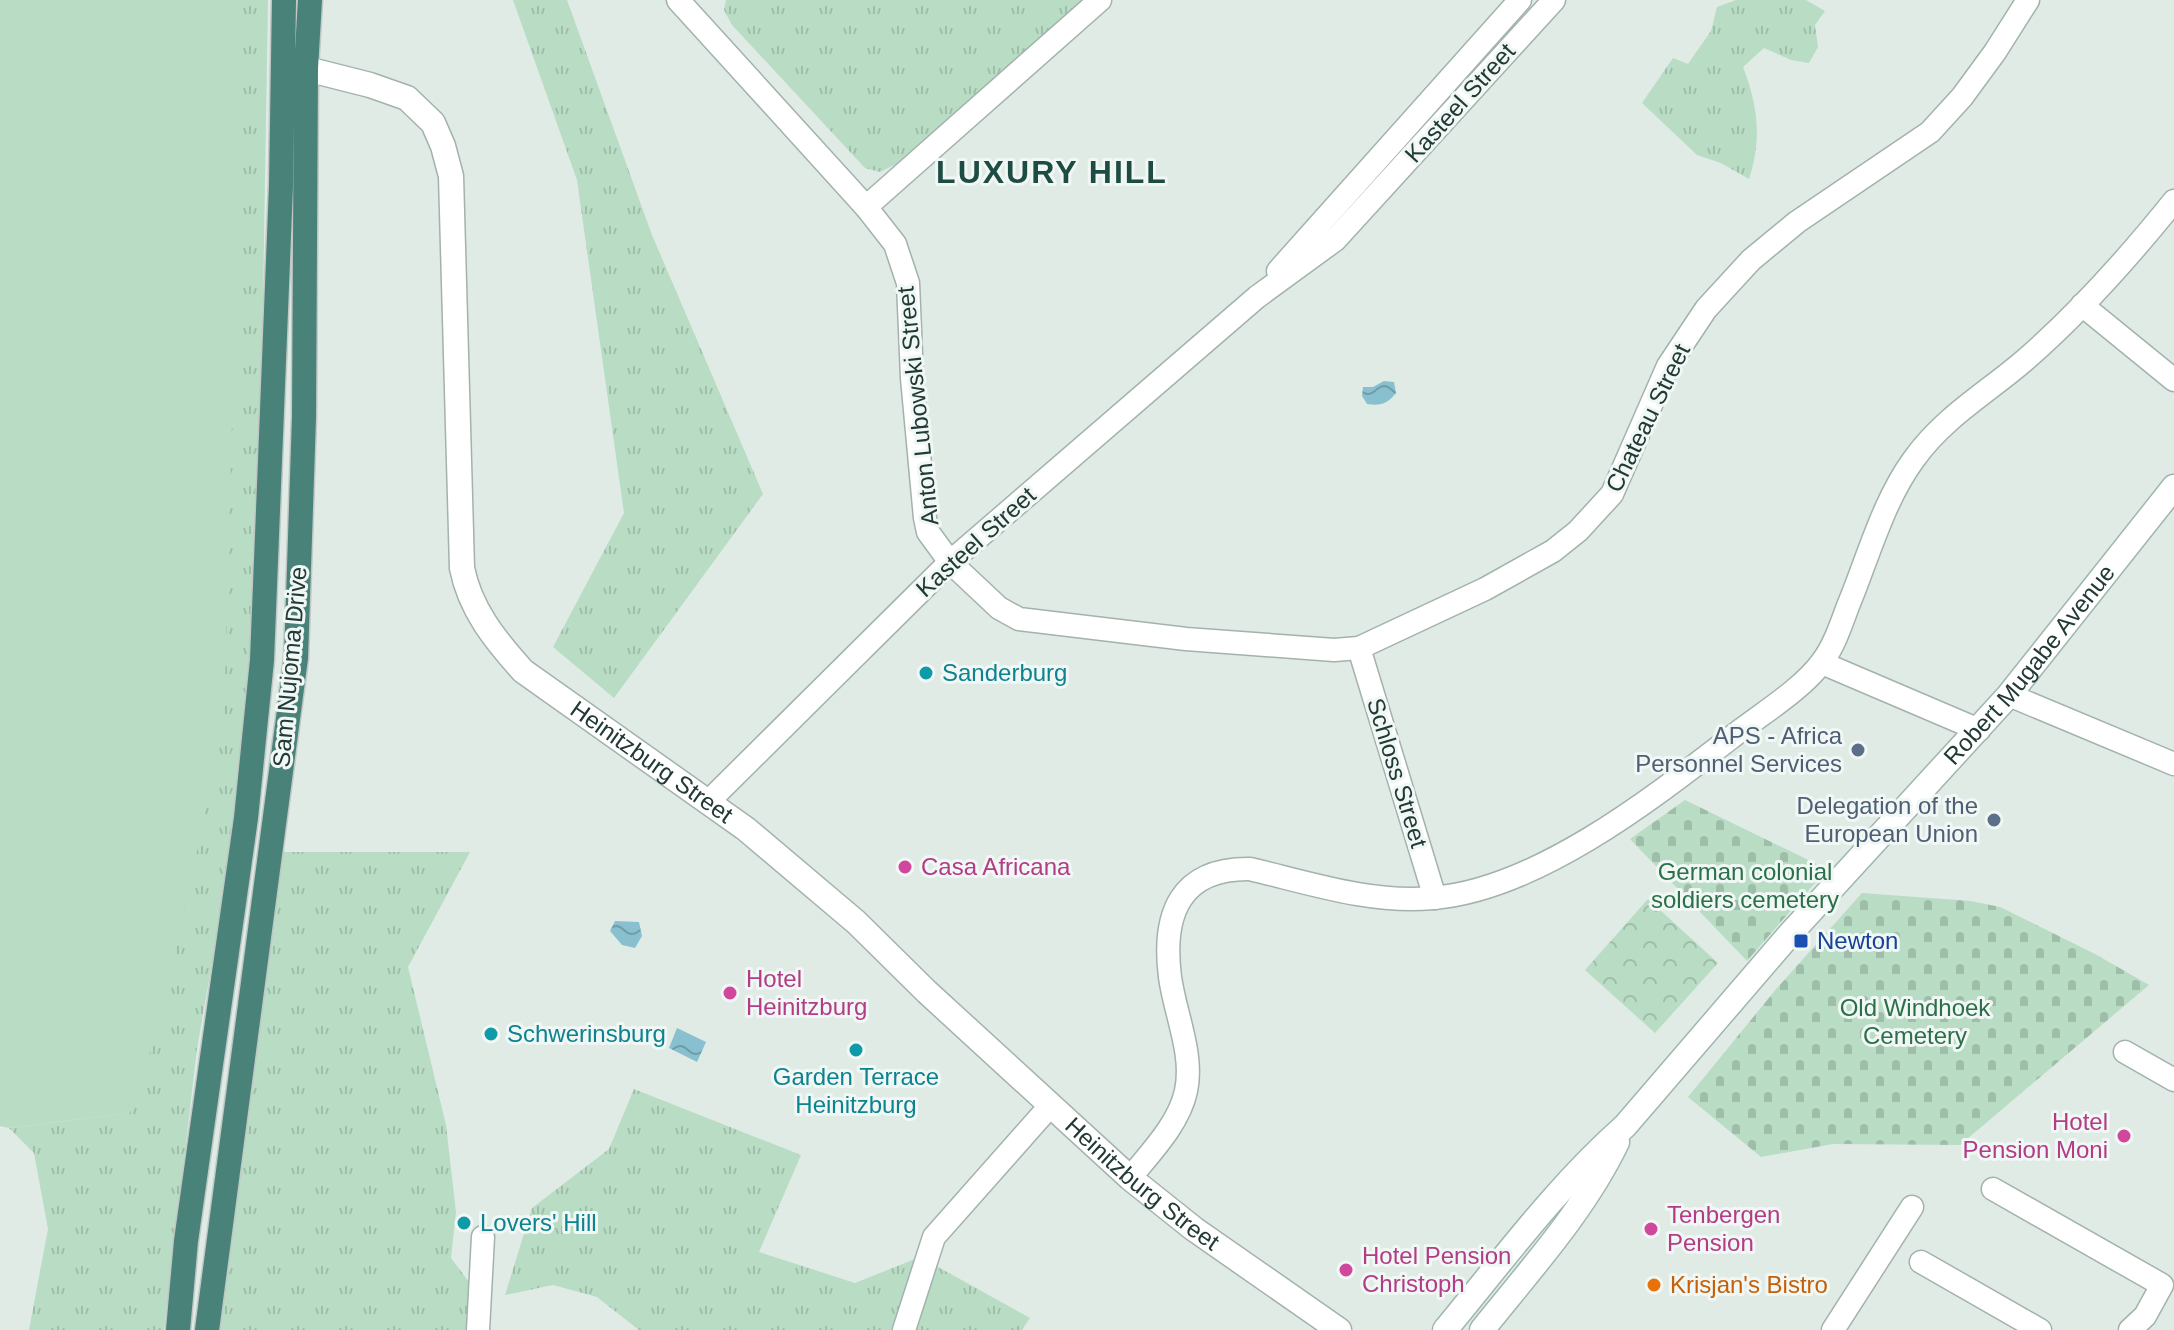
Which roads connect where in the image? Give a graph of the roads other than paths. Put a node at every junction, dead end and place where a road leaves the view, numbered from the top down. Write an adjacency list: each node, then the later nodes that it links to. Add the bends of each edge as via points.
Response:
1 (284, 0): 8 (highway, Sam Nujoma Drive)
2 (310, 0): 8 (highway, Sam Nujoma Drive)
3 (1100, 0): 10 (street)
4 (1520, 0): 11 (street, Kasteel Street)
5 (1554, 0): 11 (street, Kasteel Street, via 1335,240)
6 (2028, 0): 16 (street, Chateau Street, via 1930,132 1797,222 1751,260 1706,309 1668,366 1612,494 1578,531 1485,589)
7 (689, 4): 10 (street, Anton Lubowski Street)
8 (294, 66): 21 (street, Heinitzburg Street, via 407,98 433,123 443,146 451,176 460,547 475,607 523,671); 35 (highway, Sam Nujoma Drive, via 281,202 262,660); 36 (highway, Sam Nujoma Drive, via 304,417 296,658)
9 (2174, 201): 12 (street)
10 (866, 207): 15 (street, Anton Lubowski Street, via 895,244 908,283 925,518 934,543)
11 (1257, 297): 15 (street, Kasteel Street)
12 (2082, 305): 13 (street); 17 (street, via 1934,434 1913,459)
13 (2174, 380)
14 (2174, 487): 18 (street, Robert Mugabe Avenue)
15 (950, 562): 16 (street, Chateau Street, via 999,608 1019,619 1186,639); 21 (street, Kasteel Street)
16 (1359, 648): 22 (street, Schloss Street)
17 (1822, 663): 19 (street); 22 (street, via 1692,768 1570,850 1488,885)
18 (2009, 695): 19 (street, Robert Mugabe Avenue); 20 (street)
19 (1979, 730): 26 (street, Robert Mugabe Avenue, via 1790,934)
20 (2174, 764)
21 (709, 801): 25 (street, Heinitzburg Street, via 856,922)
22 (1435, 898): 27 (street, via 1359,894 1250,869 1221,870 1189,886 1175,909 1169,958 1188,1075 1185,1094 1168,1130)
23 (2125, 1052): 24 (street)
24 (2174, 1080)
25 (1050, 1106): 27 (street, Heinitzburg Street); 38 (street, via 934,1237)
26 (1625, 1126): 33 (street, Robert Mugabe Avenue, via 1574,1212); 34 (street, Robert Mugabe Avenue, via 1556,1194)
27 (1130, 1178): 39 (street, Heinitzburg Street)
28 (1993, 1189): 32 (street)
29 (1912, 1207): 42 (street)
30 (483, 1237): 37 (street)
31 (1921, 1262): 43 (street)
32 (2168, 1289): 44 (street)
33 (1502, 1305): 40 (street, Robert Mugabe Avenue); 41 (street)
34 (1443, 1328)
35 (178, 1330)
36 (207, 1330)
37 (478, 1330)
38 (904, 1330)
39 (1339, 1330)
40 (1482, 1330)
41 (1503, 1330)
42 (1833, 1330)
43 (2040, 1330)
44 (2130, 1330)

